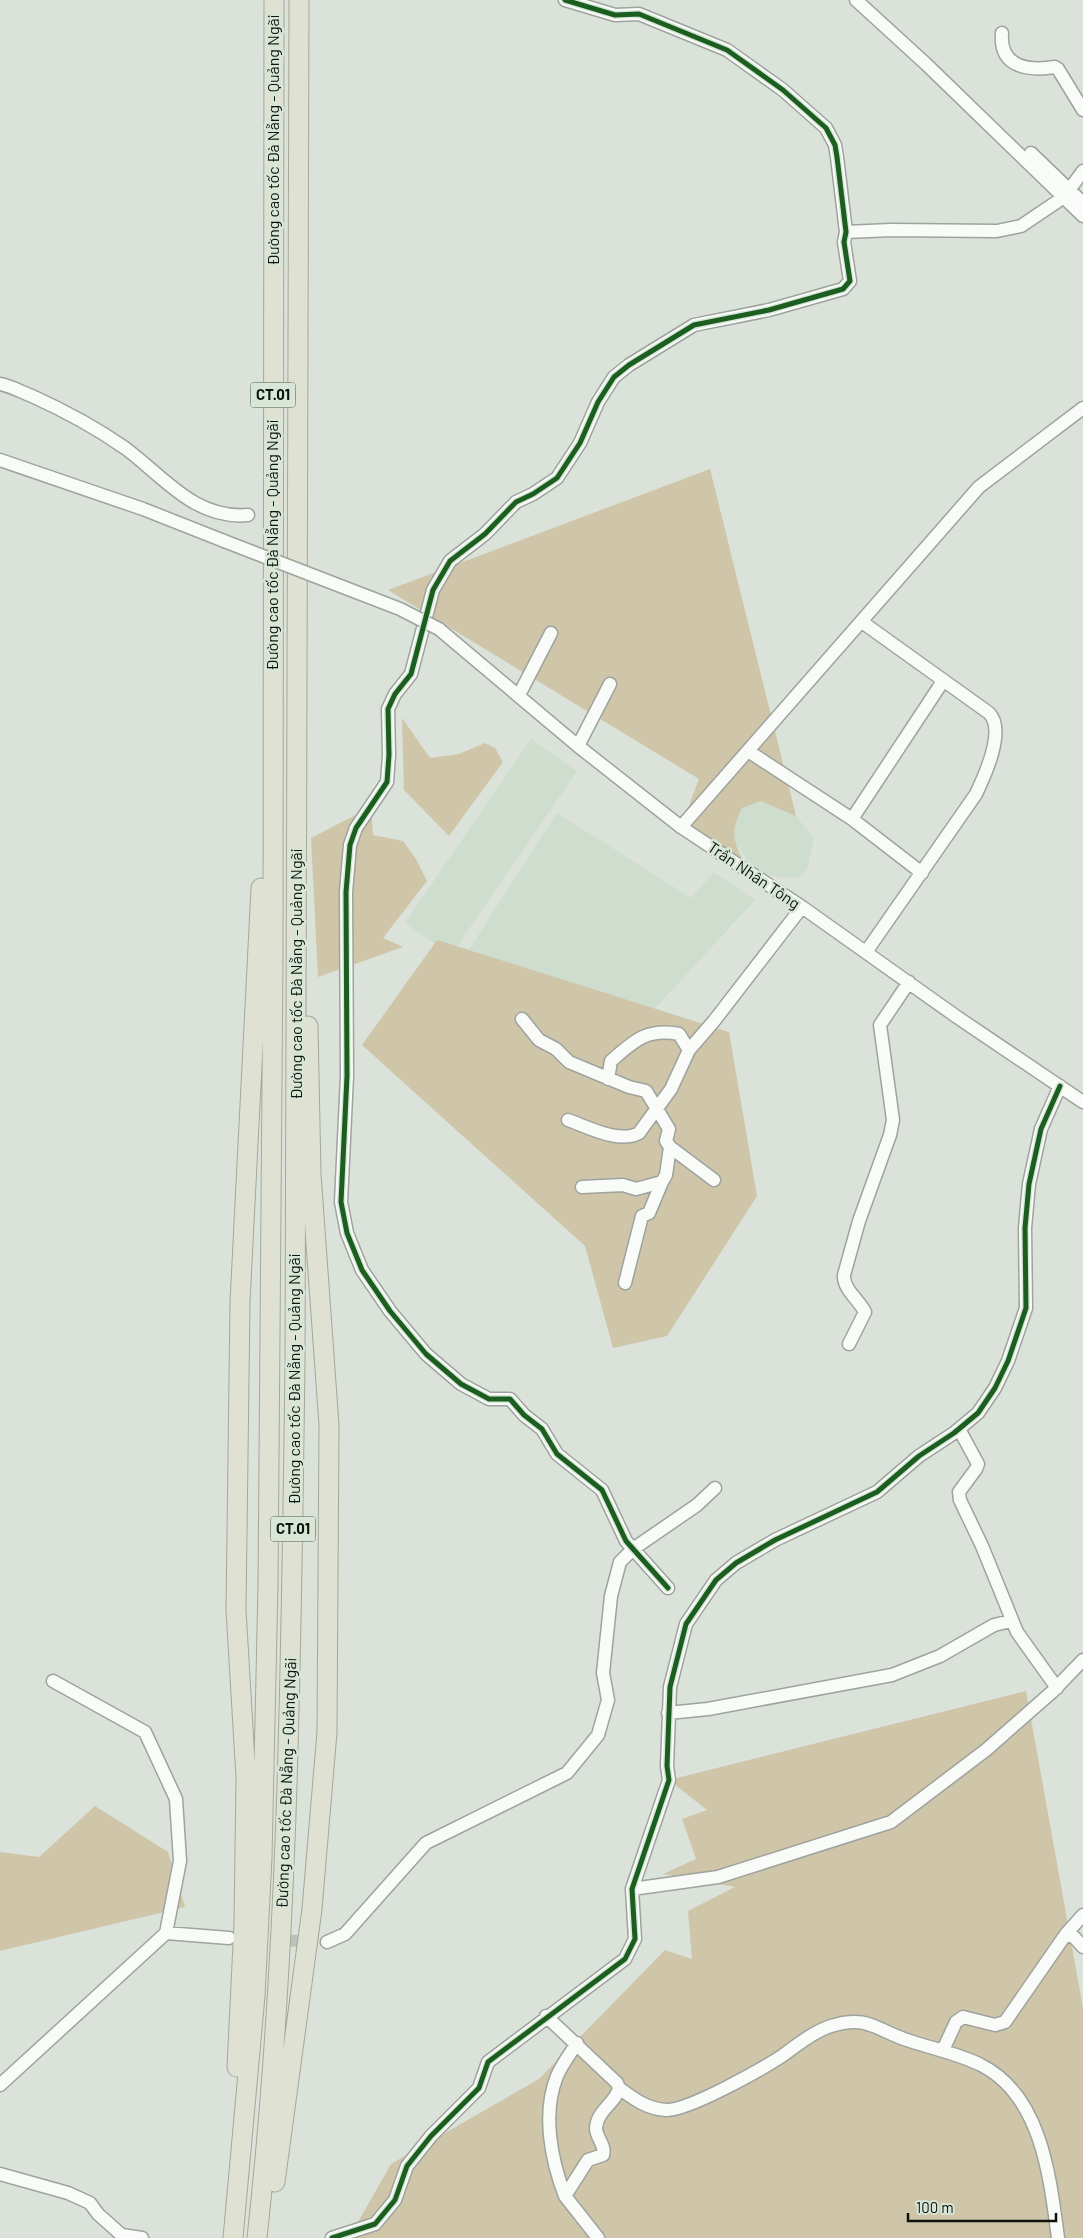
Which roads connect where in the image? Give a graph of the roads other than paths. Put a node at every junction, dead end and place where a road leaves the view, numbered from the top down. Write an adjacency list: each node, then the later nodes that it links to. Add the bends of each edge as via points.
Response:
1 (274, 0): 27 (highway, Đường cao tốc Đà Nẵng - Quảng Ngãi / CT.01, via 272,633)
2 (300, 0): 24 (highway, Đường cao tốc Đà Nẵng - Quảng Ngãi / CT.01, via 298,702)
3 (566, 0): 12 (street, via 615,15 639,14 712,44 741,59 783,90 831,136 837,157)
4 (856, 0): 9 (street)
5 (866, 0): 9 (street)
6 (1002, 33): 7 (street, via 1003,49 1009,58 1028,69 1058,69)
7 (1083, 110)
8 (1083, 171): 9 (street)
9 (1067, 193): 10 (street); 11 (street); 12 (street, via 1021,226 997,231)
10 (1083, 203)
11 (1083, 216)
12 (846, 232): 47 (street, via 848,286 768,310 694,325 629,365 608,385 580,442 557,478 516,502 485,534 450,561 433,590 411,674 388,709 387,782 356,828 350,845 346,892 347,1076 341,1202 353,1252 390,1311 426,1354 461,1384 489,1400 510,1399 542,1429 557,1454 602,1490 618,1526)
13 (0, 384): 16 (street, via 67,412 102,432 178,494 196,504 216,513)
14 (1083, 408): 17 (street, via 979,487)
15 (0, 460): 21 (street, Trần Nhân Tông, bridge, via 143,509 400,609 439,629)
16 (248, 515)
17 (862, 622): 19 (street); 23 (street)
18 (551, 633): 21 (street)
19 (943, 681): 25 (street); 28 (street, via 989,713 994,718 996,730 988,767 976,794)
20 (610, 684): 22 (street)
21 (519, 695): 22 (street, Trần Nhân Tông)
22 (578, 746): 26 (street, Trần Nhân Tông)
23 (748, 751): 25 (street); 26 (street)
24 (301, 817): 71 (highway, Đường cao tốc Đà Nẵng - Quảng Ngãi / CT.01, via 285,1857); 72 (highway, via 311,1174 329,1425 327,1732 312,1909)
25 (852, 819): 28 (street)
26 (681, 827): 29 (street, Trần Nhân Tông)
27 (268, 829): 70 (highway, Đường cao tốc Đà Nẵng - Quảng Ngãi / CT.01, via 270,1355 262,1858 255,1996); 70 (highway, via 240,1302 236,1610 246,1778)
28 (922, 873): 30 (street)
29 (802, 907): 30 (street, Trần Nhân Tông); 33 (street)
30 (866, 952): 31 (street, Trần Nhân Tông)
31 (908, 982): 35 (street, Trần Nhân Tông); 44 (street, via 880,1025 893,1120 844,1276 845,1284 865,1312)
32 (522, 1019): 34 (street, via 539,1040 556,1049 569,1062)
33 (689, 1050): 34 (street, via 679,1034 660,1030 635,1040 611,1061); 37 (street, via 671,1089)
34 (608, 1079): 37 (street, via 646,1091)
35 (1060, 1086): 36 (street, Trần Nhân Tông); 45 (street, via 1041,1129 1029,1184 1025,1228 1026,1308 1008,1362 995,1388 978,1413)
36 (1083, 1102)
37 (656, 1108): 38 (street, via 639,1133 632,1137 618,1137); 39 (street, via 669,1130 666,1141)
38 (568, 1120)
39 (670, 1147): 40 (street); 41 (street)
40 (714, 1180)
41 (662, 1182): 42 (street, via 636,1189 623,1185); 43 (street, via 649,1214 642,1216)
42 (582, 1187)
43 (625, 1283)
44 (849, 1344)
45 (959, 1429): 49 (street, via 978,1464 959,1492 960,1500); 53 (street, via 919,1456 877,1492 752,1552 716,1580 686,1624 670,1686)
46 (716, 1488): 47 (street)
47 (634, 1549): 48 (street); 59 (street, via 620,1562 611,1596 604,1673 608,1700 598,1735 567,1772 426,1843 345,1934)
48 (668, 1588)
49 (1011, 1621): 52 (street); 53 (street, via 994,1624 940,1656 892,1675 708,1709)
50 (1083, 1660): 52 (street)
51 (53, 1681): 56 (street, via 145,1732 172,1790 176,1799 180,1862)
52 (1057, 1688): 54 (street, via 986,1750 891,1822 718,1877)
53 (668, 1713): 54 (street, via 669,1780)
54 (632, 1889): 61 (street, via 635,1939 625,1959)
55 (1083, 1915): 57 (street)
56 (166, 1933): 58 (street); 64 (street)
57 (1066, 1934): 60 (street); 63 (street, via 1005,2022 995,2025 963,2017 956,2022)
58 (229, 1938)
59 (327, 1942)
60 (1083, 1947)
61 (546, 2016): 62 (street); 73 (street, via 488,2062 479,2088 431,2136 407,2166 394,2200 375,2224)
62 (576, 2043): 65 (street); 67 (street, via 556,2078 550,2114 553,2162)
63 (943, 2050): 65 (street, via 893,2035 869,2023 852,2022 824,2029 771,2063 683,2107 668,2110 651,2108); 75 (street, via 992,2072 1029,2112 1043,2148)
64 (0, 2085)
65 (619, 2088): 67 (street, via 600,2114 596,2130 604,2149 603,2155 588,2160)
66 (0, 2174): 68 (street, via 68,2193 90,2203)
67 (565, 2196): 74 (street)
68 (123, 2237): 69 (street)
69 (142, 2238)
70 (232, 2238)
71 (258, 2238)
72 (267, 2238)
73 (332, 2238)
74 (598, 2238)
75 (1058, 2238)

